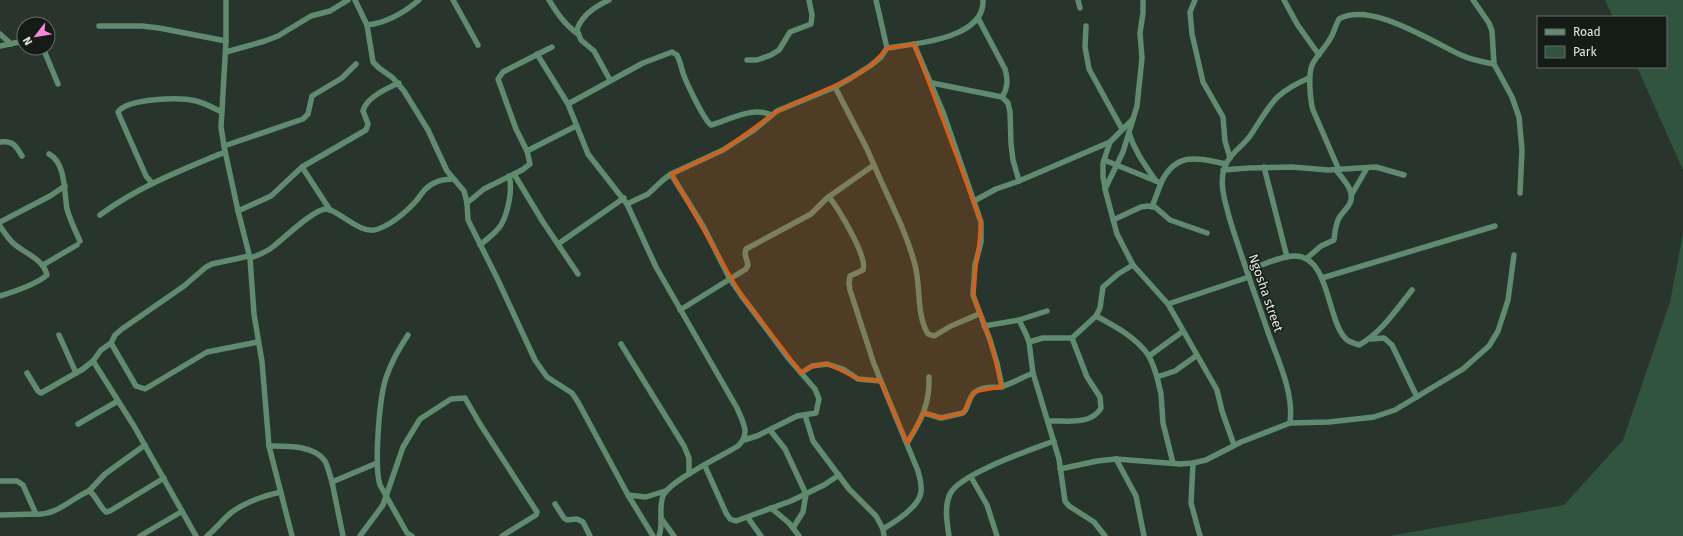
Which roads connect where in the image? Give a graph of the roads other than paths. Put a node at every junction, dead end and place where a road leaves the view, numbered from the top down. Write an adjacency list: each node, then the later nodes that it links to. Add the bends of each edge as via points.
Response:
1 (226, 0): 23 (street)
2 (348, 0): 31 (street, via 330,11 311,16 278,36)
3 (354, 0): 18 (street)
4 (419, 0): 18 (street, via 385,21)
5 (453, 0): 27 (street)
6 (549, 0): 22 (street, via 563,21)
7 (609, 0): 22 (street, via 586,15 578,27)
8 (809, 0): 35 (street, via 811,24 790,32 779,50 771,55 757,60)
9 (876, 0): 30 (street)
10 (983, 0): 17 (street)
11 (1078, 0): 16 (street)
12 (1143, 0): 48 (street, via 1140,33 1142,58)
13 (1195, 0): 59 (street, via 1190,12 1192,34 1203,82 1222,117)
14 (1284, 0): 33 (street)
15 (1473, 0): 37 (street, via 1492,31)
16 (1080, 8)
17 (978, 18): 26 (street, via 954,34); 44 (street, via 1005,69 1007,88)
18 (367, 25): 40 (street, via 373,62)
19 (99, 26): 23 (street, via 159,28)
20 (1086, 26): 50 (street, via 1085,47 1090,68)
21 (0, 34): 25 (street)
22 (578, 34): 39 (street, via 594,51)
23 (226, 41): 31 (street)
24 (16, 43): 25 (street)
25 (11, 44): 28 (street)
26 (914, 44): 30 (street); 41 (street)
27 (478, 45)
28 (0, 46)
29 (552, 47): 32 (street)
30 (886, 48): 43 (street, via 881,57 870,66)
31 (226, 52): 46 (street)
32 (538, 54): 45 (street); 55 (street, via 502,72 498,79)
33 (1319, 55): 37 (street, via 1339,19 1349,15 1365,16 1404,26 1462,55); 38 (street, via 1312,65)
34 (46, 56): 42 (street)
35 (747, 60)
36 (356, 64): 54 (street, via 342,78 312,96 308,114 303,119)
37 (1494, 64): 77 (street, via 1512,97 1519,117 1522,150)
38 (1309, 78): 59 (street, via 1275,98 1249,137); 67 (street, via 1311,101)
39 (610, 80): 45 (street); 47 (street, via 642,63 672,52 677,55 683,73 711,125 751,112 766,112)
40 (399, 83): 63 (street, via 381,92 364,107 362,111 368,124 366,130); 71 (street, via 428,130 447,171)
41 (932, 83): 44 (street); 81 (street)
42 (58, 84)
43 (835, 87): 47 (street); 62 (street)
44 (1002, 97): 72 (street, via 1008,103 1010,112 1011,149)
45 (568, 104): 49 (street)
46 (222, 112): 54 (street); 74 (street, via 196,101 177,99 131,103 119,111 137,157)
47 (771, 115): 68 (street, via 724,150)
48 (1133, 120): 50 (street); 51 (street)
49 (576, 126): 55 (street); 80 (street, via 588,154)
50 (1122, 129): 53 (street)
51 (1129, 133): 61 (street); 73 (street, via 1139,157)
52 (0, 142): 58 (street, via 10,141 16,145)
53 (1110, 142): 60 (street); 72 (street)
54 (224, 146): 56 (street)
55 (527, 151): 69 (street, via 530,164)
56 (225, 152): 74 (street); 85 (street)
57 (49, 154): 75 (street, via 57,163)
58 (22, 156)
59 (1230, 158): 64 (street)
60 (1104, 160): 61 (street); 76 (street)
61 (1118, 164): 73 (street); 76 (street)
62 (874, 165): 79 (street); 110 (street, via 912,252 928,334 934,336)
63 (302, 167): 84 (street); 85 (street, via 271,196)
64 (1224, 167): 65 (street); 73 (street, via 1199,158 1189,158 1180,161); 100 (street, Ngosha street, via 1224,194)
65 (1264, 167): 67 (street); 96 (street)
66 (1367, 168): 67 (street); 70 (street, via 1384,168); 78 (street)
67 (1337, 170): 78 (street)
68 (671, 174): 80 (street, via 648,194); 104 (street, via 703,226)
69 (512, 175): 82 (street, via 484,189); 92 (street); 93 (street, via 503,220)
70 (1404, 175)
71 (454, 179): 82 (street, via 464,192); 84 (street, via 438,181 428,186 408,210 375,230 353,224)
72 (1019, 181): 81 (street, via 996,189)
73 (1159, 182): 83 (street)
74 (152, 183): 86 (street)
75 (65, 186): 88 (street); 98 (street, via 70,216 79,243)
76 (1105, 189): 87 (street)
77 (1520, 193)
78 (1352, 194): 97 (street, via 1351,202 1338,220 1334,240 1321,246)
79 (829, 197): 104 (street, via 804,219 746,250 744,252 748,268); 132 (street, via 850,229 864,263 863,270 850,276 849,283)
80 (626, 201): 92 (street); 108 (street, via 656,267)
81 (974, 201): 110 (street, via 982,231 973,286)
82 (467, 203): 93 (street, via 468,220)
83 (1152, 207): 87 (street, via 1141,207); 91 (street, via 1161,211 1170,220)
84 (330, 210): 95 (street, via 324,209 316,213 274,247)
85 (238, 211): 95 (street)
86 (100, 215)
87 (1113, 220): 99 (street, via 1117,234)
88 (0, 222)
89 (0, 226): 98 (street, via 13,243)
90 (1494, 226): 103 (street)
91 (1207, 233)
92 (558, 244): 101 (street)
93 (480, 245): 165 (street, via 539,366 547,377 572,393)
94 (1514, 255): 134 (street, via 1508,300 1498,331 1489,346 1463,369)
95 (250, 257): 119 (street); 121 (street, via 206,267 184,286 122,329)
96 (1287, 257): 97 (street); 100 (street)
97 (1307, 258): 103 (street)
98 (43, 265): 106 (street, via 47,275 44,278)
99 (1133, 265): 107 (street); 111 (street, via 1103,287 1100,308)
100 (1247, 271): 102 (street, Ngosha street)
101 (578, 274)
102 (1249, 277): 107 (street); 139 (street, Ngosha street, via 1284,380 1289,401)
103 (1322, 278): 118 (street, via 1344,337 1359,345)
104 (730, 279): 108 (street); 128 (street)
105 (1412, 290): 118 (street)
106 (0, 296)
107 (1168, 304): 114 (street)
108 (680, 310): 142 (street, via 737,408 746,434)
109 (1047, 312): 112 (street)
110 (979, 314): 113 (street)
111 (1096, 316): 117 (street); 123 (street, via 1132,339)
112 (1019, 320): 113 (street); 120 (street)
113 (984, 326): 133 (street)
114 (1182, 332): 123 (street); 124 (street)
115 (59, 335): 127 (street)
116 (408, 335): 149 (street, via 400,347 382,390)
117 (1072, 338): 120 (street, via 1043,338); 138 (street, via 1087,377 1102,401 1101,408 1093,417 1086,420)
118 (1370, 339): 134 (street, via 1384,338 1392,345)
119 (258, 342): 121 (street, via 207,352 145,389 136,386); 147 (street)
120 (1029, 342): 129 (street)
121 (111, 343): 125 (street, via 101,350)
122 (621, 344): 154 (street, via 684,446 689,458)
123 (1149, 356): 130 (street)
124 (1196, 356): 130 (street, via 1174,371); 146 (street, via 1217,390)
125 (93, 361): 127 (street); 135 (street)
126 (27, 373): 127 (street, via 39,393)
127 (76, 373)
128 (801, 373): 132 (street, via 812,366 827,364 843,369 858,379); 137 (street, via 815,389 819,399 816,413)
129 (1033, 373): 133 (street); 138 (street)
130 (1158, 376): 150 (street, via 1163,423)
131 (929, 377): 136 (street, via 930,392)
132 (880, 380): 144 (street)
133 (1002, 387): 136 (street, via 984,388 974,392 965,412 962,413 941,418)
134 (1417, 397): 139 (street, via 1395,410 1374,417)
135 (118, 401): 140 (street); 145 (street)
136 (924, 413): 144 (street)
137 (805, 415): 141 (street, via 797,416); 155 (street, via 813,441)
138 (1048, 421): 143 (street)
139 (1290, 423): 146 (street)
140 (78, 424)
141 (770, 430): 142 (street); 164 (street, via 785,449)
142 (744, 440): 152 (street)
143 (1054, 441): 153 (street); 156 (street, via 1007,459)
144 (907, 443): 174 (street, via 922,485 921,494 904,515)
145 (145, 444): 157 (street); 160 (street, via 105,474)
146 (1234, 445): 151 (street, via 1206,460)
147 (269, 446): 159 (street, via 291,446 316,454 325,461); 162 (street)
148 (1116, 459): 150 (street); 153 (street); 193 (street, via 1136,496)
149 (377, 463): 159 (street); 163 (street, via 378,478)
150 (1173, 463): 151 (street)
151 (1193, 463): 194 (street, via 1191,503)
152 (705, 466): 154 (street); 172 (street, via 730,519 736,521)
153 (1060, 469): 192 (street, via 1067,504 1094,522)
154 (689, 474): 161 (street)
155 (839, 475): 164 (street); 174 (street, via 876,516)
156 (971, 477): 190 (street, via 956,486 950,494 946,518); 191 (street, via 987,505)
157 (164, 478): 160 (street, via 106,512); 168 (street)
158 (0, 481): 169 (street, via 17,481 23,485)
159 (332, 482): 179 (street)
160 (89, 491): 169 (street, via 52,512)
161 (665, 491): 165 (street, via 646,497); 171 (street)
162 (281, 492): 177 (street, via 255,499 244,505 231,513); 178 (street)
163 (386, 494): 180 (street, via 383,505); 181 (street, via 407,533); 182 (street, via 403,447 420,419 451,399 466,398 537,512)
164 (806, 494): 167 (street); 173 (street, via 803,512)
165 (628, 495): 184 (street)
166 (555, 504): 183 (street, via 567,520 583,522)
167 (771, 508): 172 (street); 173 (street)
168 (181, 512): 175 (street); 176 (street)
169 (36, 514): 170 (street)
170 (0, 515)
171 (661, 518): 185 (street); 186 (street)
172 (748, 518): 187 (street)
173 (793, 528): 188 (street)
174 (883, 529): 189 (street)
175 (140, 536)
176 (196, 536)
177 (207, 536)
178 (292, 536)
179 (344, 536)
180 (360, 536)
181 (412, 536)
182 (502, 536)
183 (590, 536)
184 (653, 536)
185 (659, 536)
186 (674, 536)
187 (761, 536)
188 (799, 536)
189 (884, 536)
190 (949, 536)
191 (997, 536)
192 (1105, 536)
193 (1144, 536)
194 (1200, 536)

